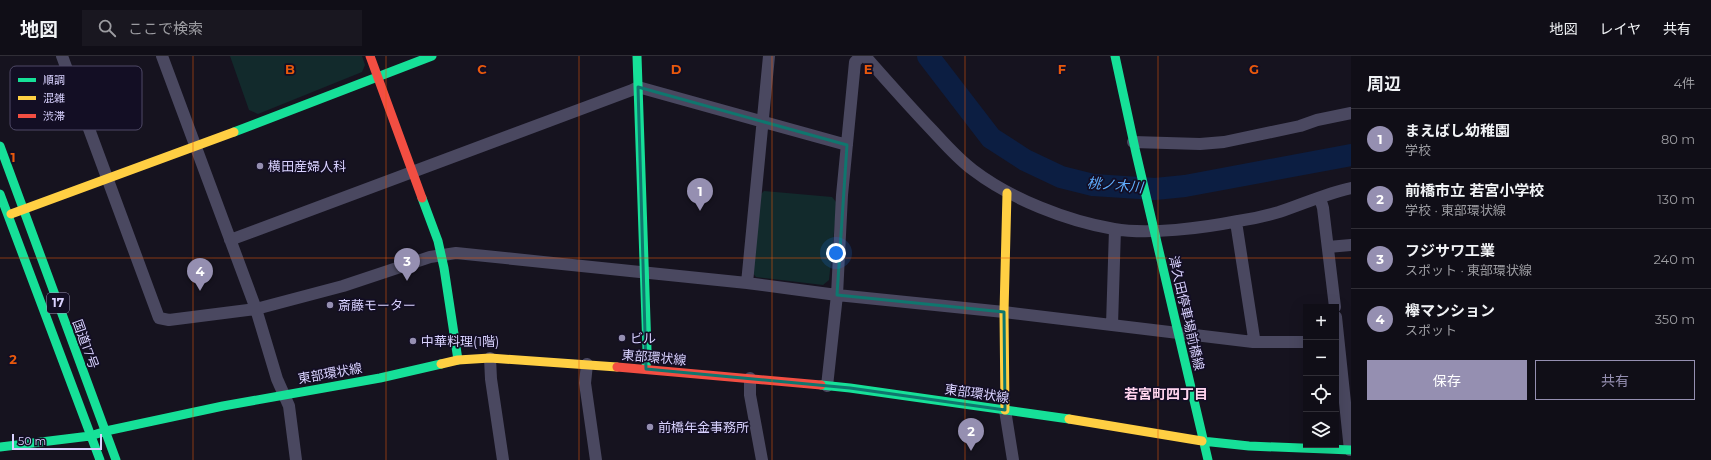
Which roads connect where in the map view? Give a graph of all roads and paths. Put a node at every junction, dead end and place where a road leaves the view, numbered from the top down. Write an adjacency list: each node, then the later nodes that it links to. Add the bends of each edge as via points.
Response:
1 (62, 56): 10 (street)
2 (162, 56): 18 (street)
3 (370, 56): 11 (main road)
4 (432, 56): 11 (main road)
5 (637, 56): 12 (main road)
6 (769, 56): 14 (street)
7 (861, 56): 16 (street, via 856,62)
8 (865, 56): 23 (street, via 963,161)
9 (1115, 56): 19 (main road)
10 (66, 66)
11 (378, 77): 18 (main road); 20 (main road)
12 (638, 87): 14 (street); 20 (street); 35 (main road)
13 (1351, 112): 19 (street, via 1224,142)
14 (762, 122): 16 (street); 36 (street)
15 (90, 130): 21 (street)
16 (847, 145): 37 (street)
17 (0, 146): 26 (main road, 国道17号 / 17)
18 (196, 147): 21 (main road); 31 (street)
19 (1134, 148): 30 (main road, 津久田停車場前橋線)
20 (412, 172): 31 (street); 34 (main road)
21 (108, 179): 26 (main road); 39 (street, via 159,318 169,320)
22 (1351, 188): 25 (street)
23 (1007, 193): 29 (street, via 1053,213); 40 (main road)
24 (0, 194): 27 (main road, 17)
25 (1320, 198): 28 (street); 33 (street)
26 (24, 210): 27 (main road); 55 (main road, 国道17号 / 17)
27 (4, 216): 56 (main road, 17)
28 (1236, 222): 30 (street); 44 (street)
29 (1115, 229): 30 (street); 41 (street)
30 (1154, 230): 43 (main road, 津久田停車場前橋線)
31 (230, 240): 39 (street)
32 (1351, 245): 33 (street)
33 (1328, 247): 38 (street)
34 (442, 254): 35 (street, via 456,252); 39 (street, via 343,286); 48 (main road)
35 (645, 272): 36 (street); 50 (main road)
36 (747, 282): 37 (street)
37 (837, 295): 40 (street); 52 (street)
38 (1335, 304)
39 (256, 309): 53 (street)
40 (1004, 312): 41 (street); 54 (main road)
41 (1112, 325): 43 (street)
42 (1339, 330): 46 (street)
43 (1178, 332): 44 (street); 57 (main road, 津久田停車場前橋線)
44 (1253, 342): 45 (street)
45 (1303, 342)
46 (1342, 342): 59 (street)
47 (490, 358): 48 (main road, 東部環状線); 49 (main road, 東部環状線); 63 (street)
48 (458, 360): 53 (main road, 東部環状線, via 380,378)
49 (587, 364): 50 (main road, 東部環状線); 64 (street, via 585,383)
50 (646, 368): 51 (main road, 東部環状線)
51 (750, 378): 52 (main road, 東部環状線); 65 (street, via 750,395)
52 (827, 386): 54 (main road, 東部環状線)
53 (284, 395): 55 (main road, 東部環状線); 62 (street, via 289,406)
54 (1006, 410): 57 (main road, 東部環状線); 66 (street)
55 (106, 431): 56 (main road, 東部環状線); 61 (main road, 国道17号 / 17)
56 (90, 436): 58 (main road, 東部環状線); 60 (main road, 17)
57 (1204, 441): 59 (main road, via 1249,446); 67 (main road, 津久田停車場前橋線)
58 (0, 447)
59 (1350, 450)
60 (100, 460)
61 (116, 460)
62 (296, 460)
63 (503, 460)
64 (596, 460)
65 (762, 460)
66 (1013, 460)
67 (1208, 460)

